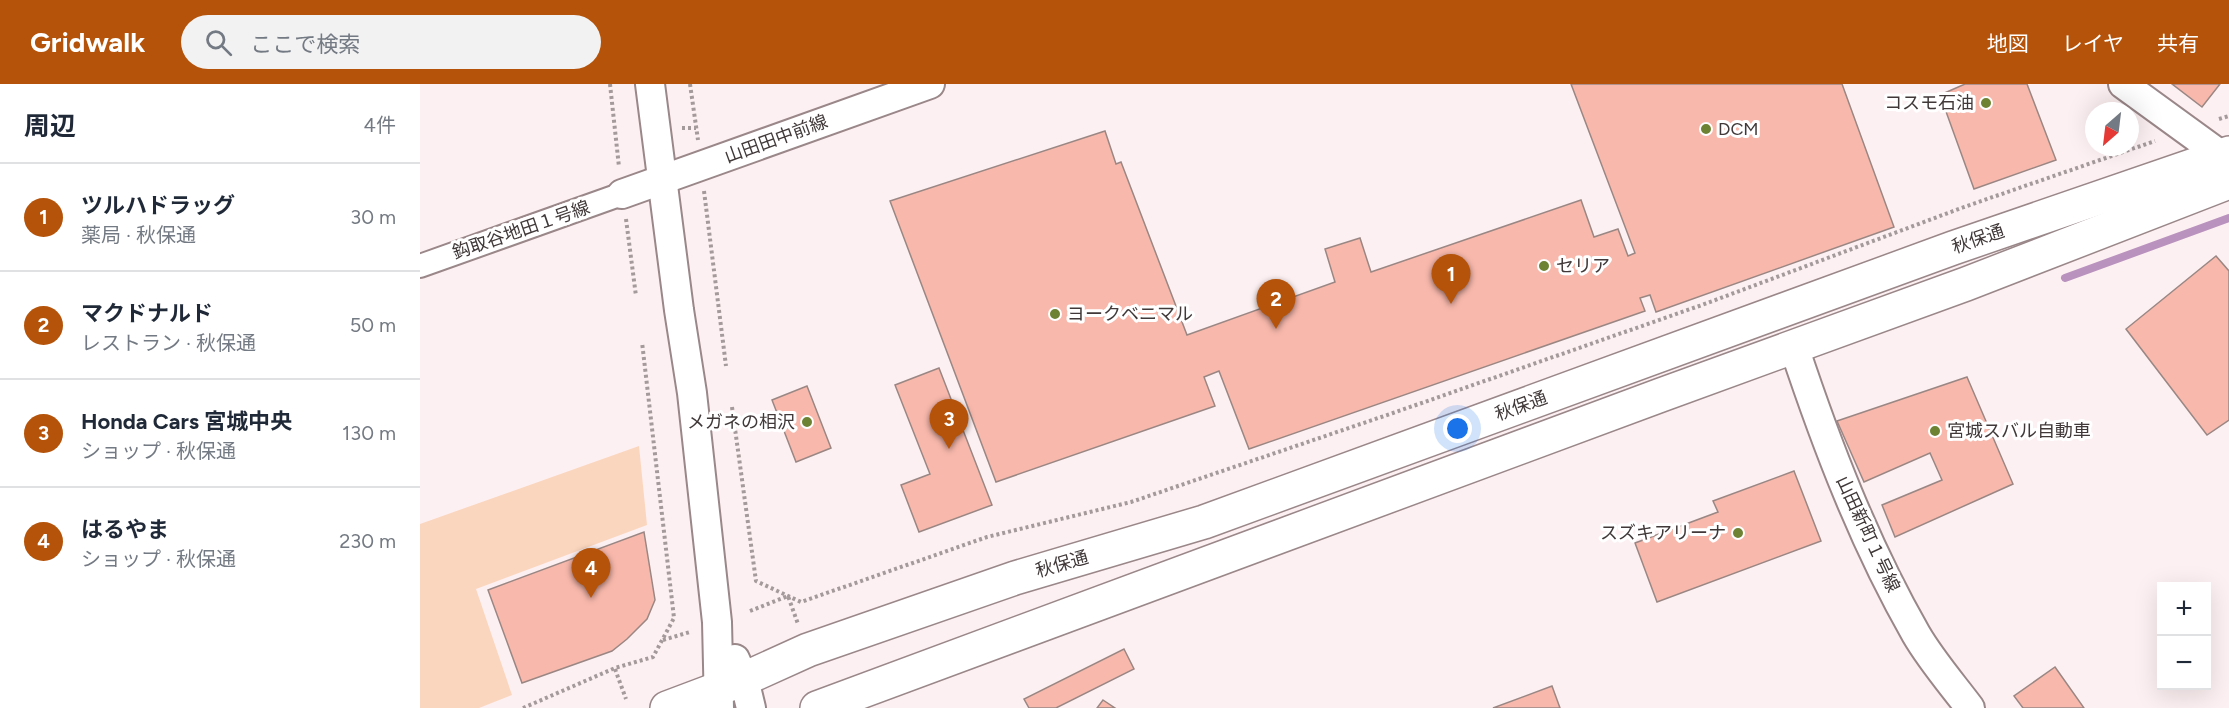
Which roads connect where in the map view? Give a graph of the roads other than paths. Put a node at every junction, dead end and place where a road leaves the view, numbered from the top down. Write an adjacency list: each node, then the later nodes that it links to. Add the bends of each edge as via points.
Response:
1 (650, 84): 5 (street)
2 (930, 84): 5 (street, 山田田中前線)
3 (2123, 84): 4 (street)
4 (2227, 163): 8 (highway, 秋保通, via 1966,284); 9 (highway, 秋保通, via 1930,256 1204,522 1014,578 808,650)
5 (662, 179): 6 (street, 山田田中前線); 9 (street, via 692,393 705,626)
6 (622, 192): 7 (street, 鈎取谷地田１号線)
7 (420, 266)
8 (1794, 347): 11 (highway, 秋保通); 12 (street, 山田新町１号線, via 1821,429 1868,541 1917,635)
9 (733, 696): 10 (highway, 秋保通)
10 (668, 708)
11 (817, 708)
12 (1970, 708)

